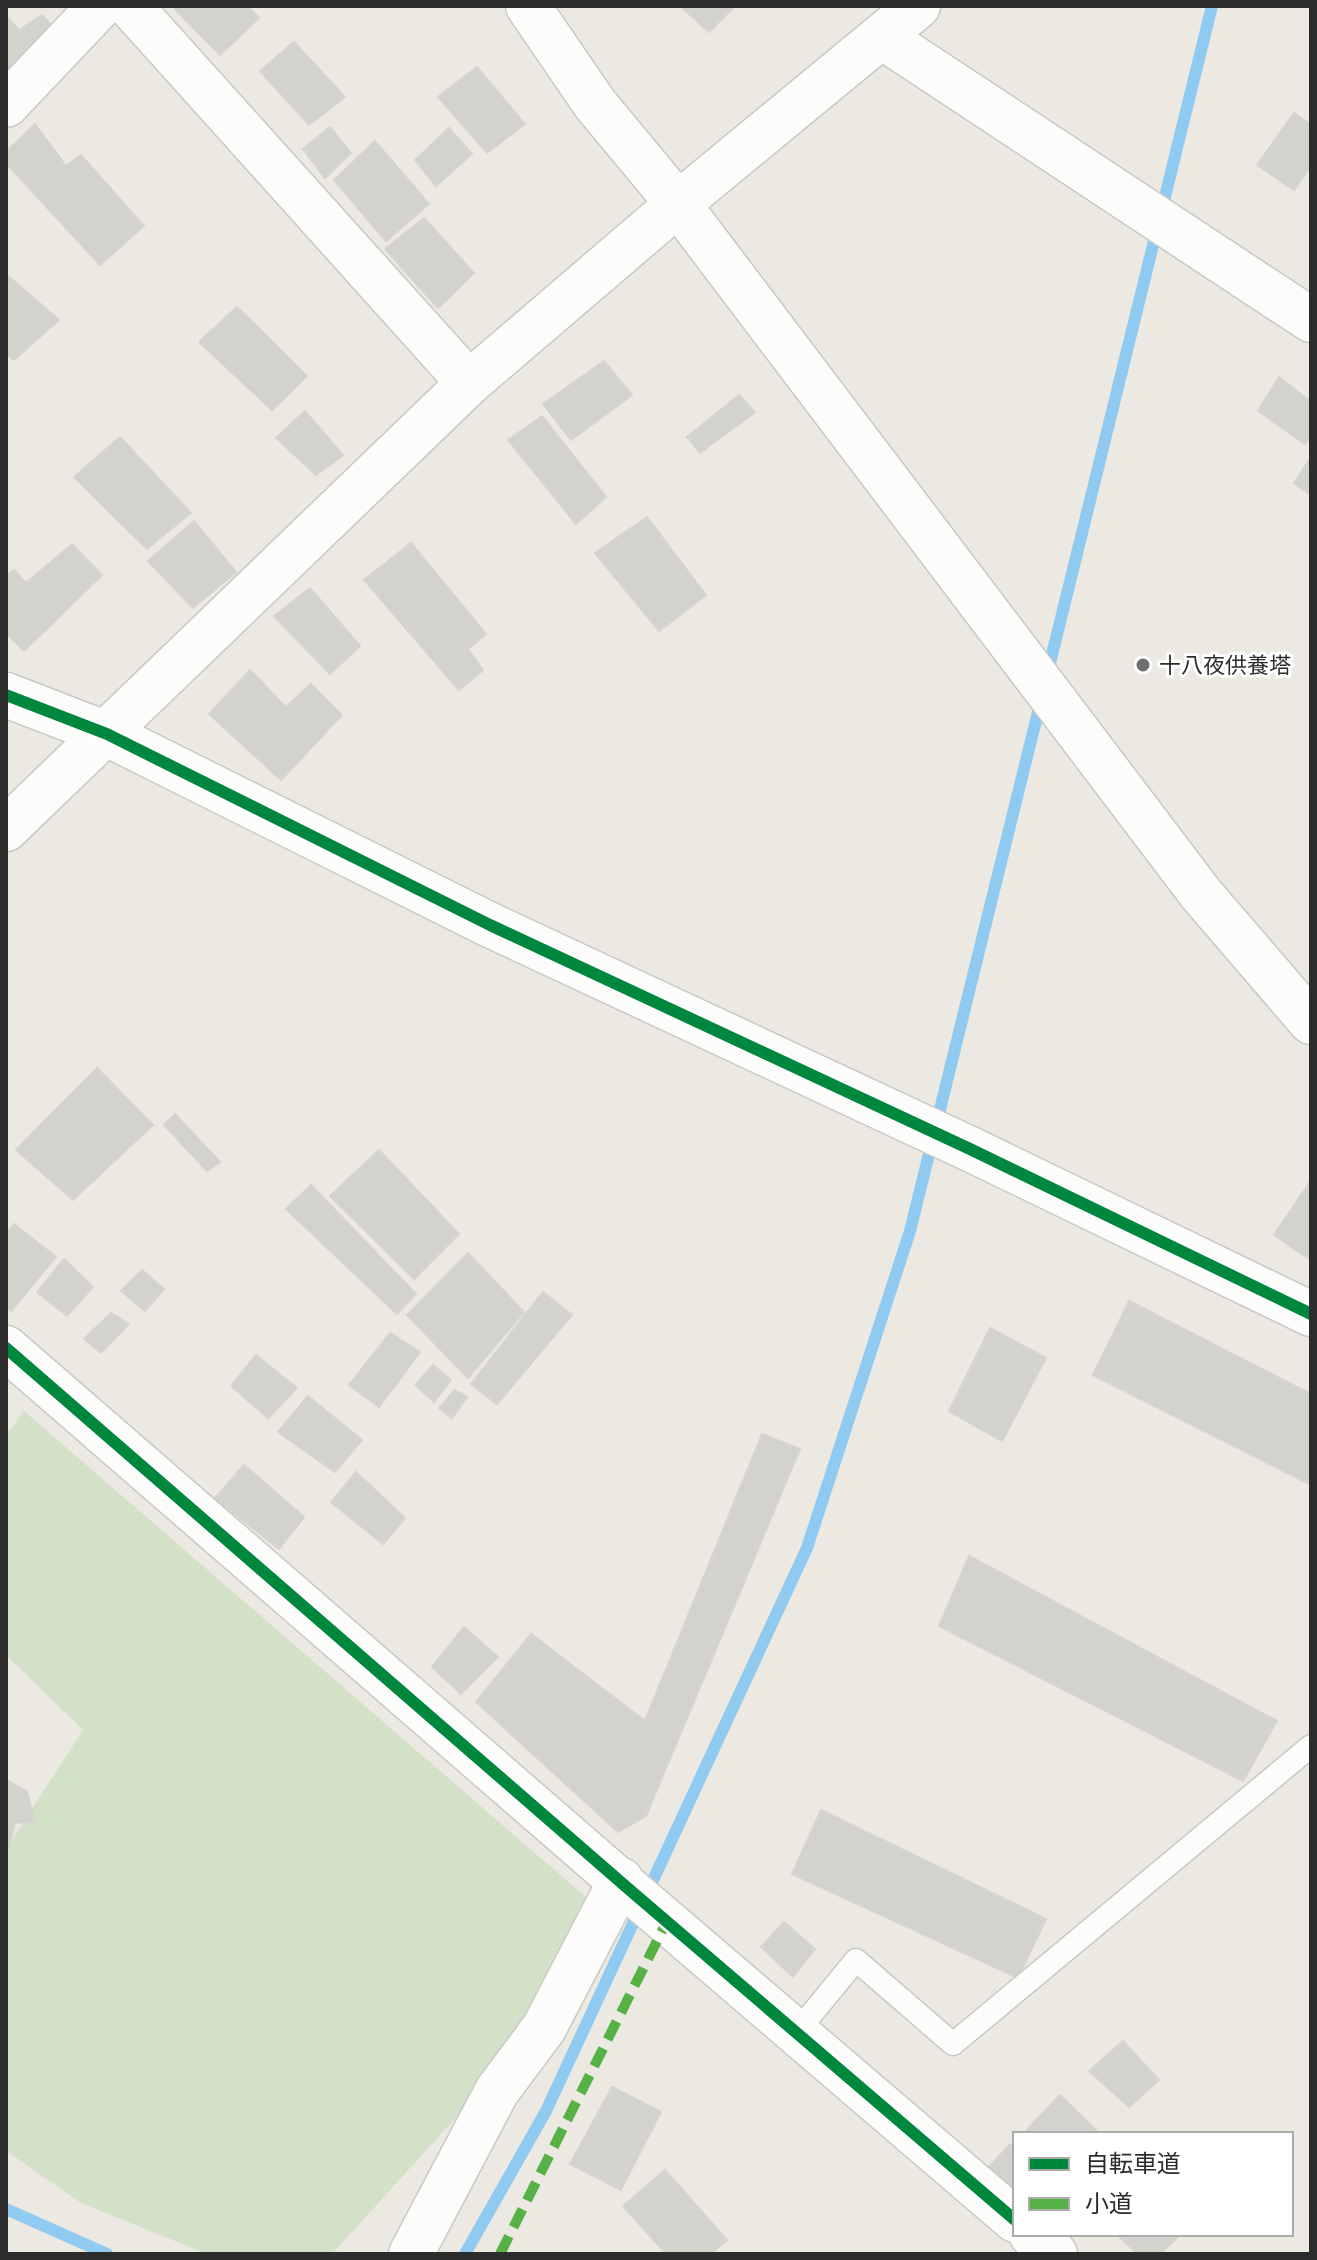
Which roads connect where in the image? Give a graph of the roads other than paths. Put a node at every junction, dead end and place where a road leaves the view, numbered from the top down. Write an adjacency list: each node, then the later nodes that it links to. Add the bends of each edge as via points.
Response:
1 (100, 6): 6 (street)
2 (130, 6): 9 (street)
3 (528, 6): 7 (street, via 595,104)
4 (918, 6): 5 (street)
5 (882, 37): 7 (street); 8 (street)
6 (6, 105)
7 (678, 204): 9 (street); 13 (street, via 1201,894)
8 (1311, 320)
9 (469, 383): 11 (street)
10 (6, 695): 11 (street)
11 (107, 734): 12 (street); 14 (street, via 490,925)
12 (6, 829)
13 (1311, 1022)
14 (1311, 1314)
15 (6, 1348): 17 (street)
16 (1311, 1746): 18 (lane, via 953,2044 856,1960)
17 (637, 1896): 18 (street); 21 (street, via 497,2091)
18 (796, 2033): 19 (street)
19 (1013, 2218)
20 (1033, 2236): 22 (street)
21 (411, 2254)
22 (1055, 2254)

